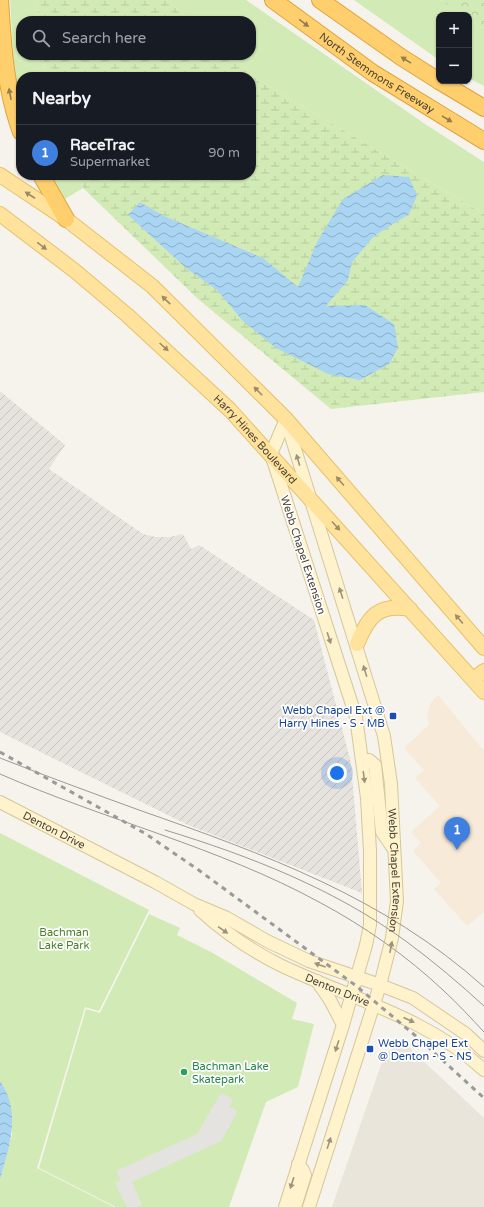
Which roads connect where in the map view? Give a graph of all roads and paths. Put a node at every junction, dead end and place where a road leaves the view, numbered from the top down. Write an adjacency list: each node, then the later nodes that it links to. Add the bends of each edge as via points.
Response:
1 (0, 0): 7 (highway, one-way to 1, via 4,63)
2 (273, 0): 8 (highway, North Stemmons Freeway, one-way to 8, via 373,73)
3 (320, 0): 4 (highway, one-way to 3)
4 (436, 79)
5 (444, 84): 6 (highway)
6 (484, 108)
7 (16, 114)
8 (484, 141)
9 (0, 175): 12 (main road, one-way to 9)
10 (44, 180): 12 (highway)
11 (0, 214): 14 (main road, Harry Hines Boulevard, one-way to 14, via 128,315 225,405)
12 (66, 219): 13 (main road, one-way to 12, via 152,286)
13 (286, 419): 14 (main road); 15 (main road, Webb Chapel Extension, one-way to 13); 18 (main road, one-way to 13)
14 (271, 454): 15 (main road, Harry Hines Boulevard); 21 (main road, Webb Chapel Extension, one-way to 21, via 356,717)
15 (310, 498): 16 (main road, Harry Hines Boulevard, one-way to 16); 17 (main road, Webb Chapel Extension, one-way to 15)
16 (410, 609): 17 (main road, via 397,606 373,615); 19 (main road, Harry Hines Boulevard)
17 (357, 644): 23 (main road, Webb Chapel Extension, one-way to 17, via 391,784 384,736)
18 (484, 648)
19 (479, 675): 20 (main road, Harry Hines Boulevard)
20 (484, 692)
21 (362, 761): 23 (main road, via 370,760 375,765 382,832); 25 (main road, Webb Chapel Extension, one-way to 25, via 367,798 371,900 370,925)
22 (0, 802): 24 (main road, Denton Drive)
23 (393, 848): 27 (main road, Webb Chapel Extension, one-way to 23, via 389,956 397,901)
24 (194, 904): 25 (main road, Denton Drive, one-way to 24, via 309,961 227,918); 26 (main road, Denton Drive, one-way to 26, via 220,928 279,964)
25 (358, 977): 27 (main road, Denton Drive); 28 (main road, Webb Chapel Extension)
26 (317, 981): 28 (main road, Denton Drive); 30 (main road)
27 (380, 984): 29 (main road, Webb Chapel Extension); 31 (main road, Denton Drive, via 413,998 466,1034)
28 (352, 995): 29 (main road, Denton Drive); 30 (main road, Webb Chapel Extension)
29 (373, 1004): 32 (main road, Denton Drive, one-way to 32, via 438,1036); 36 (main road, Webb Chapel Extension, one-way to 29)
30 (343, 1025): 33 (main road, Webb Chapel Extension, one-way to 33)
31 (484, 1051)
32 (484, 1070)
33 (298, 1164): 34 (main road, Webb Chapel Extension, one-way to 34); 35 (main road, via 305,1175)
34 (285, 1207)
35 (295, 1207)
36 (309, 1207)

